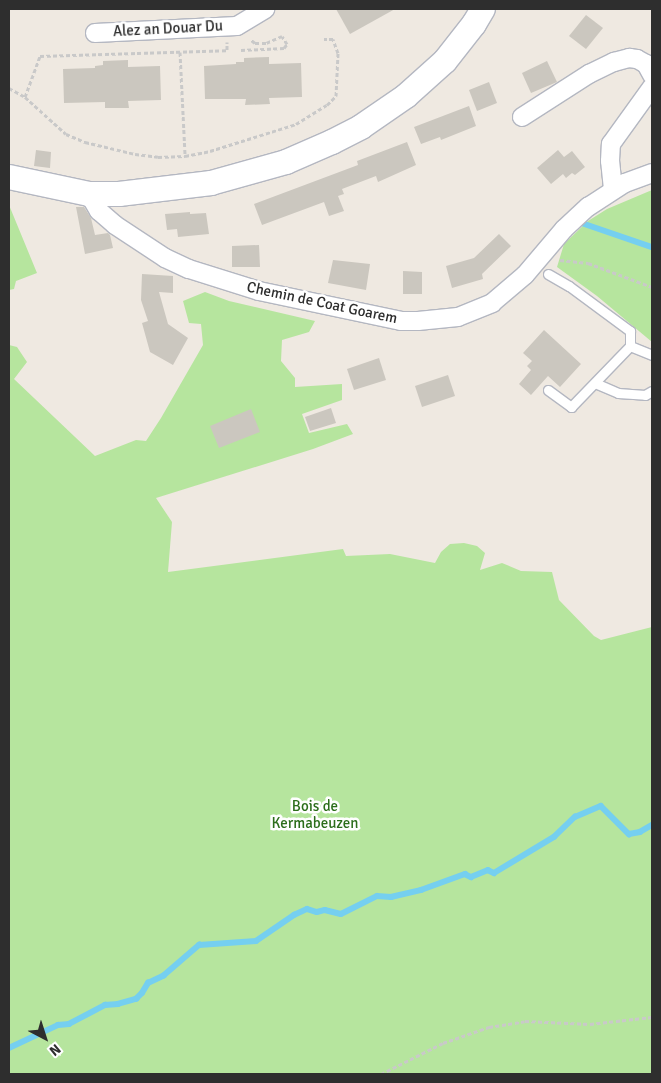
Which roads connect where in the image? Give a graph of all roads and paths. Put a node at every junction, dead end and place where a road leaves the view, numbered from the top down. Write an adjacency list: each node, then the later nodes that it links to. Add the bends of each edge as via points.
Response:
1 (265, 9): 4 (street, Alez an Douar Du, via 236,26)
2 (483, 9): 18 (main road, via 463,39 424,81 386,111 332,142 286,162 211,183 154,192)
3 (95, 32): 4 (street, Alez an Douar Du)
4 (229, 35): 8 (path, via 227,50)
5 (248, 37): 7 (path, via 255,43 266,43 282,36 288,44 284,48)
6 (324, 38): 14 (path, via 333,39 338,54 336,96 327,105 296,124)
7 (241, 50)
8 (180, 52): 12 (path, via 40,56); 14 (path)
9 (652, 75): 13 (street, via 646,64 637,59 614,62 589,74)
10 (652, 87): 17 (street, via 611,144)
11 (9, 88): 12 (path)
12 (25, 97): 14 (path, via 66,134 85,142 134,154)
13 (522, 117)
14 (185, 156)
15 (652, 173): 17 (street, Chemin de Coat Goarem)
16 (9, 177): 18 (main road)
17 (613, 189): 19 (street, Chemin de Coat Goarem, via 577,216)
18 (89, 194): 19 (street, Chemin de Coat Goarem, via 99,211 115,225 165,258 189,269 259,291 401,321 458,317 478,310)
19 (540, 266): 20 (path, via 588,263); 21 (lane, via 630,331)
20 (652, 287)
21 (630, 346): 22 (lane); 23 (lane)
22 (652, 355)
23 (595, 382): 24 (lane, via 571,408); 25 (lane, via 618,393 645,395)
24 (548, 390)
25 (652, 391)
26 (652, 1017): 27 (path, via 590,1024 525,1020 489,1027 464,1034)
27 (393, 1068): 28 (path); 29 (path)
28 (377, 1074)
29 (381, 1074)

